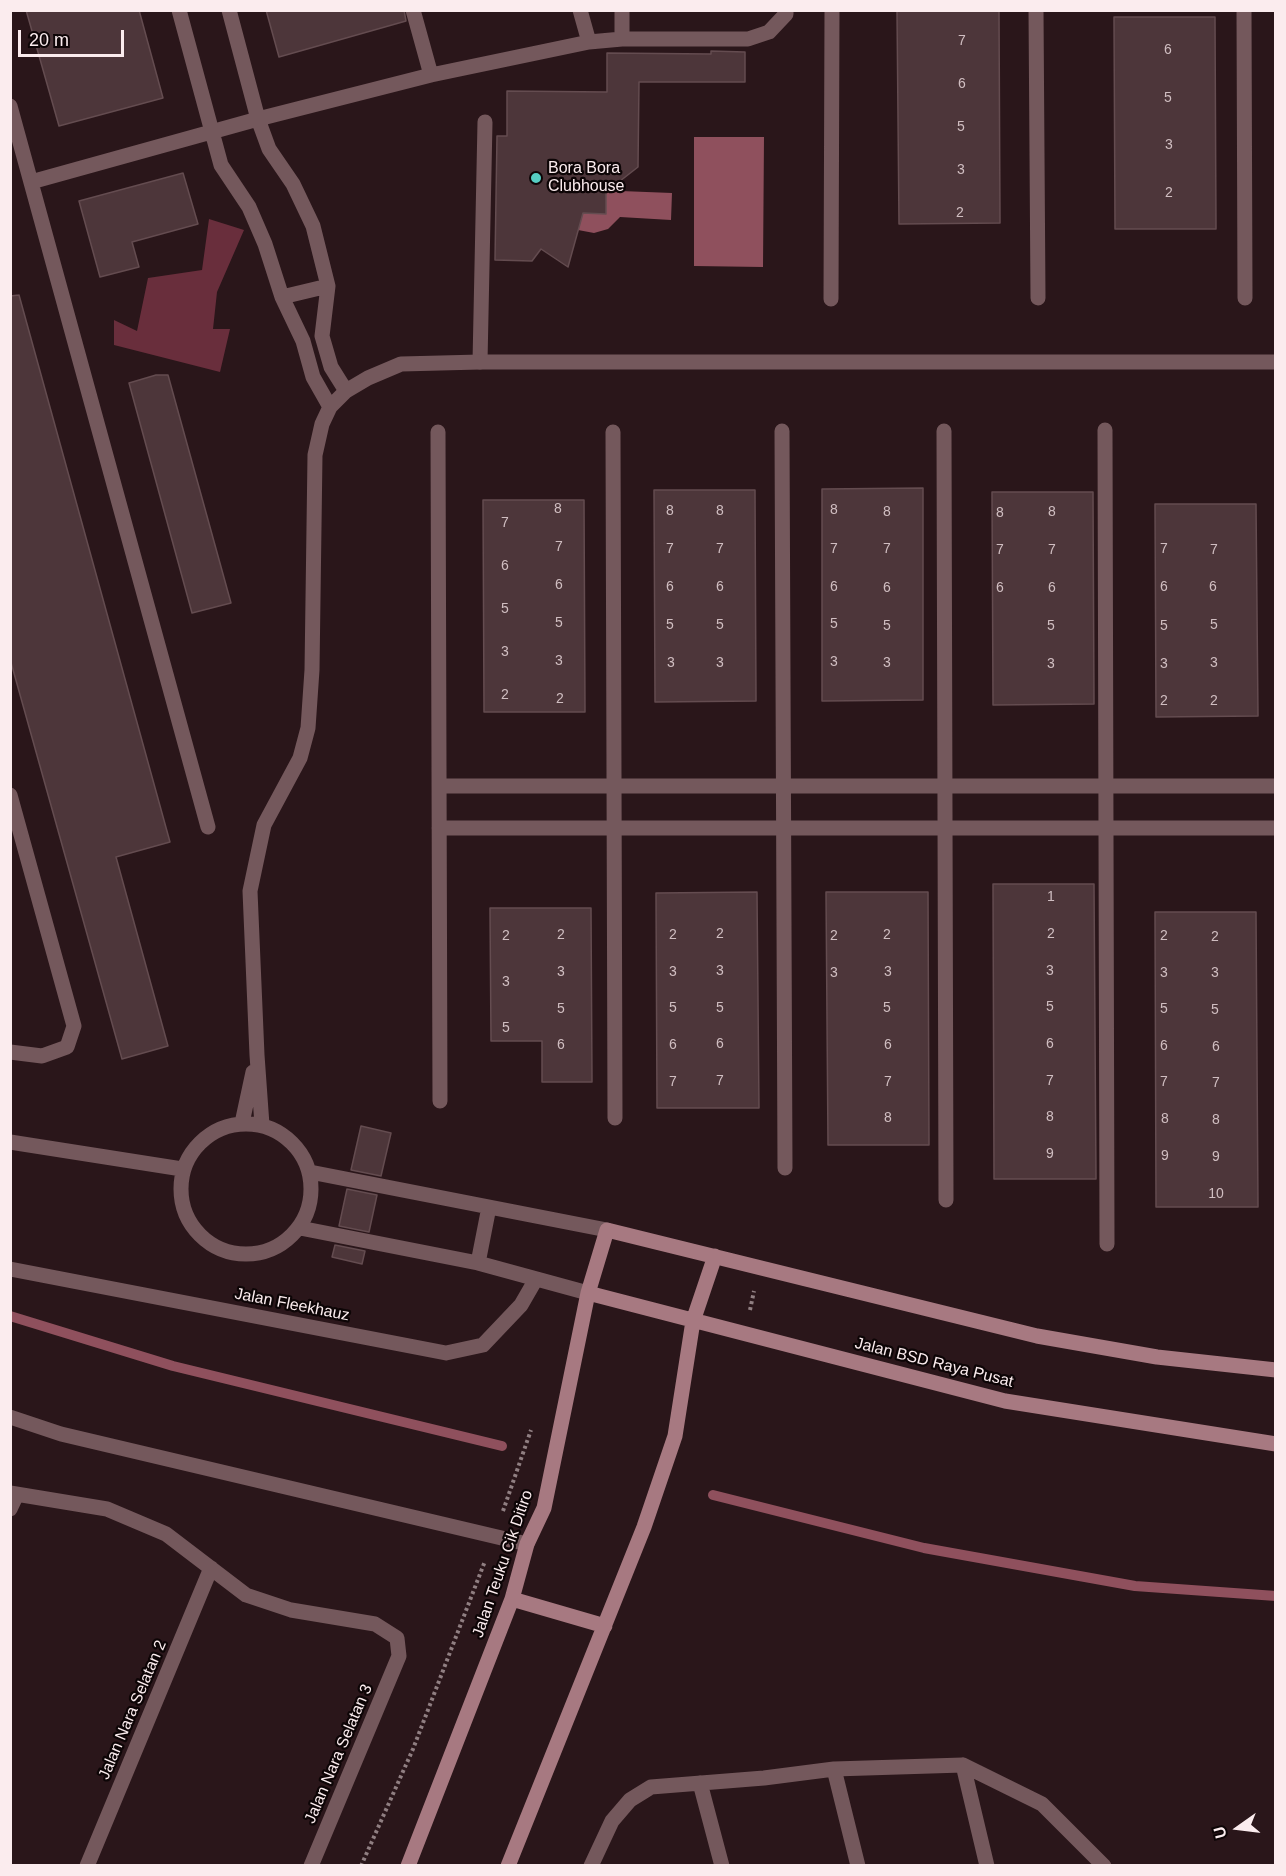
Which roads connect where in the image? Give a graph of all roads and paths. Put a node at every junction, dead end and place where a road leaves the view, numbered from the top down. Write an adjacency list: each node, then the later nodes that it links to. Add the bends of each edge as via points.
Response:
1 (179, 10): 16 (street)
2 (229, 10): 14 (street)
3 (413, 10): 12 (street)
4 (580, 10): 11 (street)
5 (622, 10): 10 (street)
6 (786, 10): 10 (street, via 769,32 748,39)
7 (832, 10): 22 (street)
8 (1036, 10): 20 (street)
9 (1244, 10): 21 (street)
10 (622, 39): 11 (street)
11 (589, 42): 12 (street)
12 (431, 75): 14 (street)
13 (10, 106): 17 (street)
14 (258, 118): 16 (street); 18 (street, via 269,149 293,184 314,226)
15 (485, 122): 23 (street)
16 (211, 132): 17 (street); 19 (street, via 221,165 249,207 265,244)
17 (32, 182): 39 (street)
18 (328, 286): 19 (street); 25 (street, via 322,336 331,368)
19 (282, 297): 26 (street, via 303,341 313,377)
20 (1038, 298)
21 (1245, 298)
22 (831, 299)
23 (480, 362): 24 (street); 25 (street, via 401,364)
24 (1275, 362)
25 (346, 391): 26 (street)
26 (330, 406): 47 (street, via 315,454 308,728 300,758 264,825 250,891)
27 (1105, 430): 36 (street)
28 (782, 431): 34 (street)
29 (944, 431): 35 (street)
30 (438, 432): 32 (street)
31 (613, 432): 33 (street)
32 (439, 786): 33 (street); 40 (street)
33 (614, 786): 34 (street); 41 (street)
34 (784, 786): 35 (street); 42 (street)
35 (945, 786): 36 (street); 43 (street)
36 (1106, 786): 37 (street); 44 (street)
37 (1275, 786)
38 (10, 795): 46 (street, via 74,1026 67,1047 42,1056)
39 (208, 827)
40 (439, 828): 41 (street); 48 (street)
41 (614, 828): 42 (street); 49 (street)
42 (784, 828): 43 (street); 54 (street)
43 (945, 828): 44 (street); 56 (street)
44 (1107, 828): 45 (street); 60 (street)
45 (1275, 828)
46 (10, 1052)
47 (257, 1055): 50 (street); 51 (street)
48 (440, 1101)
49 (615, 1118)
50 (242, 1123): 51 (street); 53 (street, via 209,1135)
51 (262, 1125): 55 (street, via 297,1148)
52 (10, 1142): 53 (street)
53 (182, 1168): 58 (street, via 184,1209 193,1228 207,1242 226,1252 267,1252)
54 (784, 1168)
55 (310, 1172): 57 (street); 58 (street, via 311,1201)
56 (946, 1200)
57 (489, 1207): 59 (street); 62 (street)
58 (300, 1227): 62 (street)
59 (607, 1230): 61 (main road); 66 (main road, Jalan Teuku Cik Ditiro)
60 (1107, 1244)
61 (715, 1256): 63 (main road); 67 (main road)
62 (478, 1263): 65 (street)
63 (760, 1267): 68 (path); 69 (main road, via 1038,1336 1157,1357)
64 (10, 1269): 65 (street, Jalan Fleekhauz, via 446,1353 483,1345 521,1305)
65 (536, 1279): 66 (street)
66 (588, 1293): 67 (main road, Jalan BSD Raya Pusat); 76 (main road, Jalan Teuku Cik Ditiro, via 544,1508)
67 (693, 1321): 68 (main road, Jalan BSD Raya Pusat); 79 (main road, via 675,1436)
68 (744, 1334): 72 (main road, Jalan BSD Raya Pusat, via 1005,1401)
69 (1275, 1370)
70 (10, 1418): 75 (street, via 61,1434)
71 (532, 1426): 75 (path)
72 (1275, 1444)
73 (14, 1493): 74 (street); 77 (street, via 107,1509 166,1534)
74 (10, 1509)
75 (494, 1536): 76 (street); 86 (path, via 413,1749)
76 (527, 1544): 78 (main road, Jalan Teuku Cik Ditiro)
77 (211, 1568): 84 (street, Jalan Nara Selatan 2); 85 (street, Jalan Nara Selatan 3, via 246,1595 291,1610 375,1624 397,1638 399,1656)
78 (512, 1599): 79 (main road); 87 (main road, Jalan Teuku Cik Ditiro)
79 (604, 1626): 88 (main road)
80 (963, 1765): 81 (street); 91 (street); 92 (street, via 1042,1804)
81 (834, 1769): 82 (street); 90 (street)
82 (700, 1783): 83 (street, via 651,1787 630,1800 612,1821); 89 (street)
83 (591, 1865)
84 (87, 1866)
85 (311, 1866)
86 (361, 1866)
87 (408, 1866)
88 (508, 1866)
89 (722, 1866)
90 (858, 1866)
91 (987, 1866)
92 (1104, 1866)

